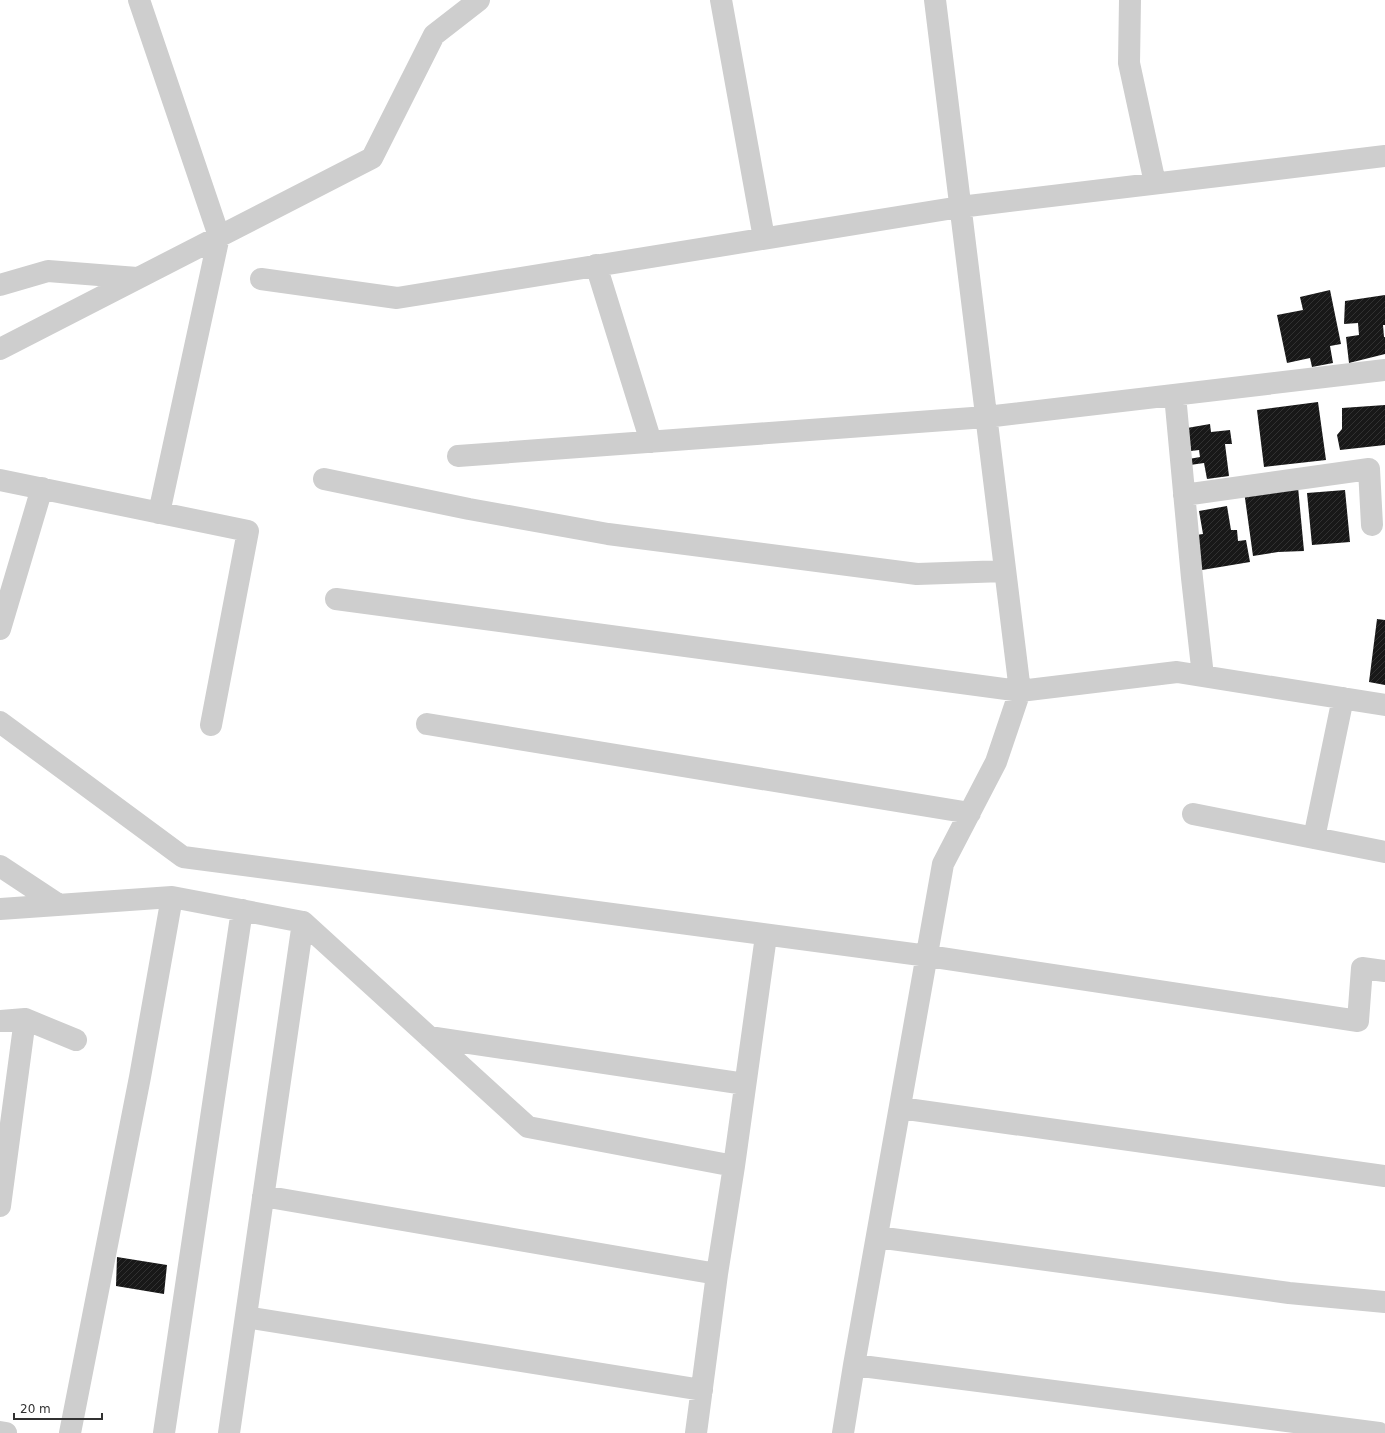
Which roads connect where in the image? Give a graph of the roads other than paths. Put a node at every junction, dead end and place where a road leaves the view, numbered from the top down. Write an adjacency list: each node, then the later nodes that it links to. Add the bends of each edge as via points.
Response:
1 (140, 0): 9 (street)
2 (479, 0): 9 (street, via 434,35 372,158)
3 (721, 0): 10 (street)
4 (935, 0): 8 (street)
5 (1130, 0): 7 (street, via 1130,63)
6 (1385, 156): 7 (street)
7 (1155, 183): 8 (street)
8 (960, 207): 10 (street); 18 (street)
9 (219, 236): 12 (street); 25 (street)
10 (764, 238): 11 (street)
11 (596, 265): 13 (street, via 397,298); 19 (street)
12 (138, 278): 14 (street, via 48,271); 15 (street)
13 (261, 279)
14 (0, 285)
15 (0, 349)
16 (1385, 370): 17 (street)
17 (1175, 395): 18 (street); 24 (street)
18 (986, 417): 19 (street); 27 (street)
19 (651, 442): 20 (street)
20 (458, 456)
21 (324, 479): 27 (street, via 608,534 918,574)
22 (0, 480): 23 (street)
23 (42, 488): 25 (street); 29 (street)
24 (1184, 495): 26 (street, via 1369,469); 30 (street)
25 (159, 513): 36 (street, via 248,531)
26 (1372, 525)
27 (1005, 570): 31 (street)
28 (336, 599): 31 (street)
29 (0, 629)
30 (1203, 676): 31 (street, via 1177,672); 32 (street)
31 (1020, 691): 37 (street, via 996,762)
32 (1343, 698): 33 (street); 39 (street)
33 (1385, 705)
34 (0, 722): 47 (street, via 183,857)
35 (427, 724): 37 (street)
36 (211, 725)
37 (970, 813): 48 (street, via 943,864)
38 (1193, 814): 39 (street)
39 (1314, 838): 40 (street)
40 (1385, 852)
41 (0, 866): 43 (street)
42 (172, 897): 43 (street); 45 (street); 68 (street, via 140,1077)
43 (59, 905): 44 (street)
44 (0, 909)
45 (242, 910): 46 (street); 69 (street)
46 (303, 922): 52 (street); 58 (street)
47 (766, 936): 48 (street); 54 (street)
48 (928, 956): 49 (street, via 1358,1021 1362,968); 55 (street)
49 (1385, 971)
50 (25, 1019): 51 (street); 53 (street); 59 (street)
51 (0, 1021)
52 (429, 1037): 54 (street); 56 (street, via 528,1127)
53 (76, 1040)
54 (745, 1084): 56 (street)
55 (900, 1108): 57 (street); 60 (street)
56 (734, 1166): 61 (street)
57 (1385, 1176)
58 (263, 1196): 61 (street); 63 (street)
59 (0, 1206)
60 (877, 1237): 62 (street, via 1289,1293); 64 (street)
61 (717, 1274): 65 (street)
62 (1385, 1302)
63 (246, 1317): 65 (street); 70 (street)
64 (854, 1365): 72 (street); 73 (street)
65 (702, 1390): 71 (street)
66 (0, 1432): 67 (street)
67 (6, 1433)
68 (70, 1433)
69 (164, 1433)
70 (229, 1433)
71 (696, 1433)
72 (843, 1433)
73 (1379, 1433)

